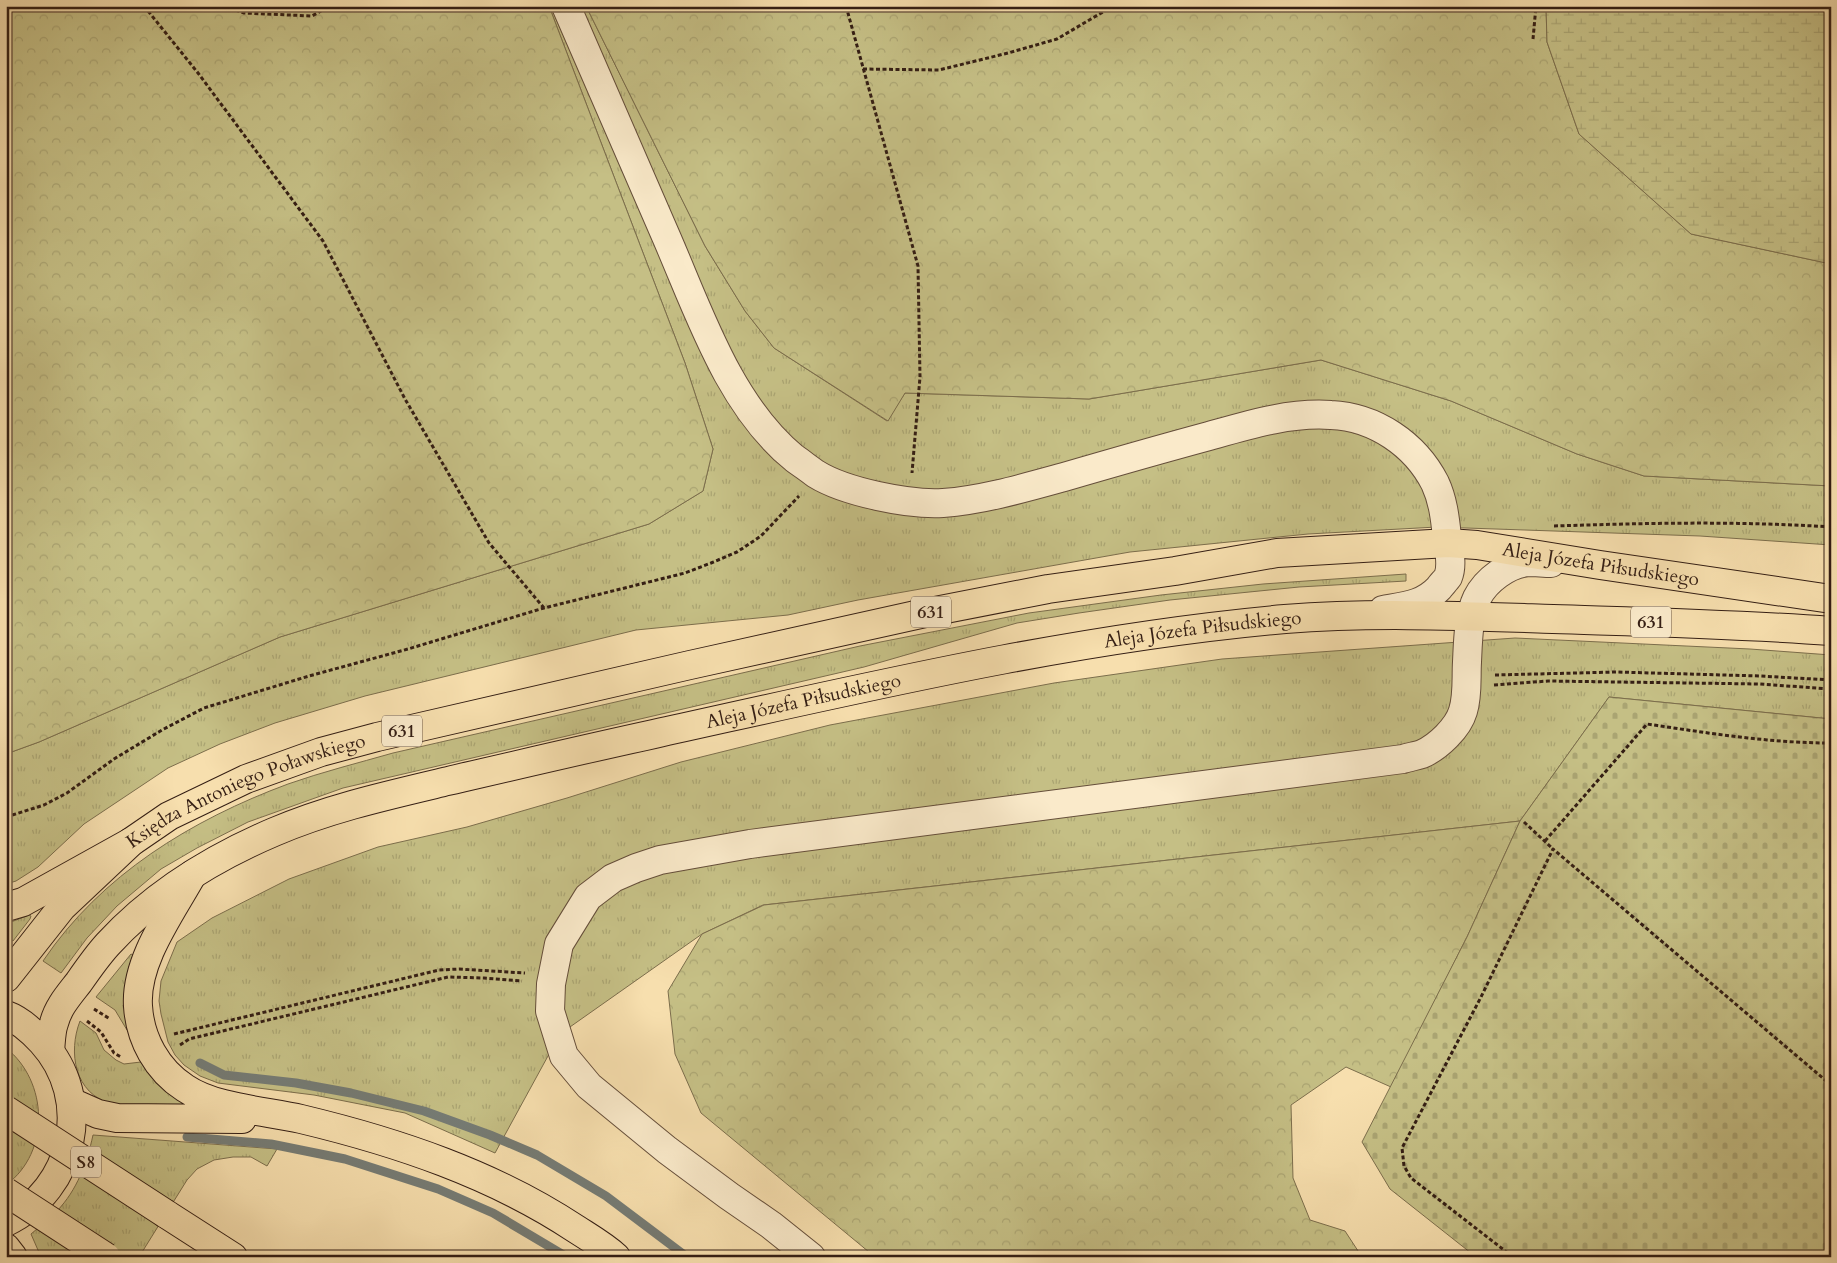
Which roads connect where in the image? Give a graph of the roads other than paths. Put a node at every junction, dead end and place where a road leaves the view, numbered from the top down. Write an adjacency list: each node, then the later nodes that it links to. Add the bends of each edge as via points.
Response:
1 (566, 6): 2 (street, via 729,378 766,431 818,475 870,494 940,503 1035,485 1229,430 1295,415 1332,414 1363,420 1394,435 1417,456 1435,484 1444,510)
2 (1448, 543): 3 (main road, Aleja Józefa Piłsudskiego / 631); 5 (street, via 1447,579 1434,593 1416,604); 8 (main road, Aleja Józefa Piłsudskiego / 631, via 1277,553 1048,589)
3 (1600, 565): 4 (main road, Aleja Józefa Piłsudskiego / 631); 6 (street, via 1528,562 1514,565 1487,584)
4 (1831, 599)
5 (1352, 616): 6 (main road, Aleja Józefa Piłsudskiego / 631); 10 (main road, Aleja Józefa Piłsudskiego / 631, via 1285,620 1043,651 942,670 585,749 359,802 318,815 233,851)
6 (1472, 616): 7 (main road, Aleja Józefa Piłsudskiego / 631); 25 (street, via 1463,713 1438,744 1422,754 760,843 660,860 613,878 588,897 560,944 552,979 550,1011 564,1056 589,1086 667,1150)
7 (1831, 631)
8 (690, 665): 9 (main road, Księdza Antoniego Poławskiego / 631, via 321,752 206,797 169,816)
9 (131, 842): 11 (main road, via 23,902); 12 (main road, Księdza Antoniego Poławskiego / 631, via 62,907)
10 (192, 875): 14 (main road, 631, via 130,922 107,946 67,998 54,1023); 17 (main road, via 148,954 138,987 140,1018 149,1048 173,1080 198,1096)
11 (6, 906)
12 (6, 978)
13 (6, 1015): 14 (main road, via 32,1031)
14 (50, 1051): 15 (main road, via 64,1075)
15 (71, 1102): 17 (main road, via 117,1118); 19 (main road, via 71,1135 62,1166 45,1193 21,1214)
16 (6, 1110): 23 (main road, S8, bridge)
17 (301, 1119): 24 (main road, via 400,1146 489,1180 547,1210)
18 (6, 1192): 22 (main road, bridge)
19 (6, 1222)
20 (6, 1248): 21 (main road)
21 (13, 1257)
22 (106, 1257)
23 (233, 1257)
24 (616, 1257)
25 (811, 1257)

